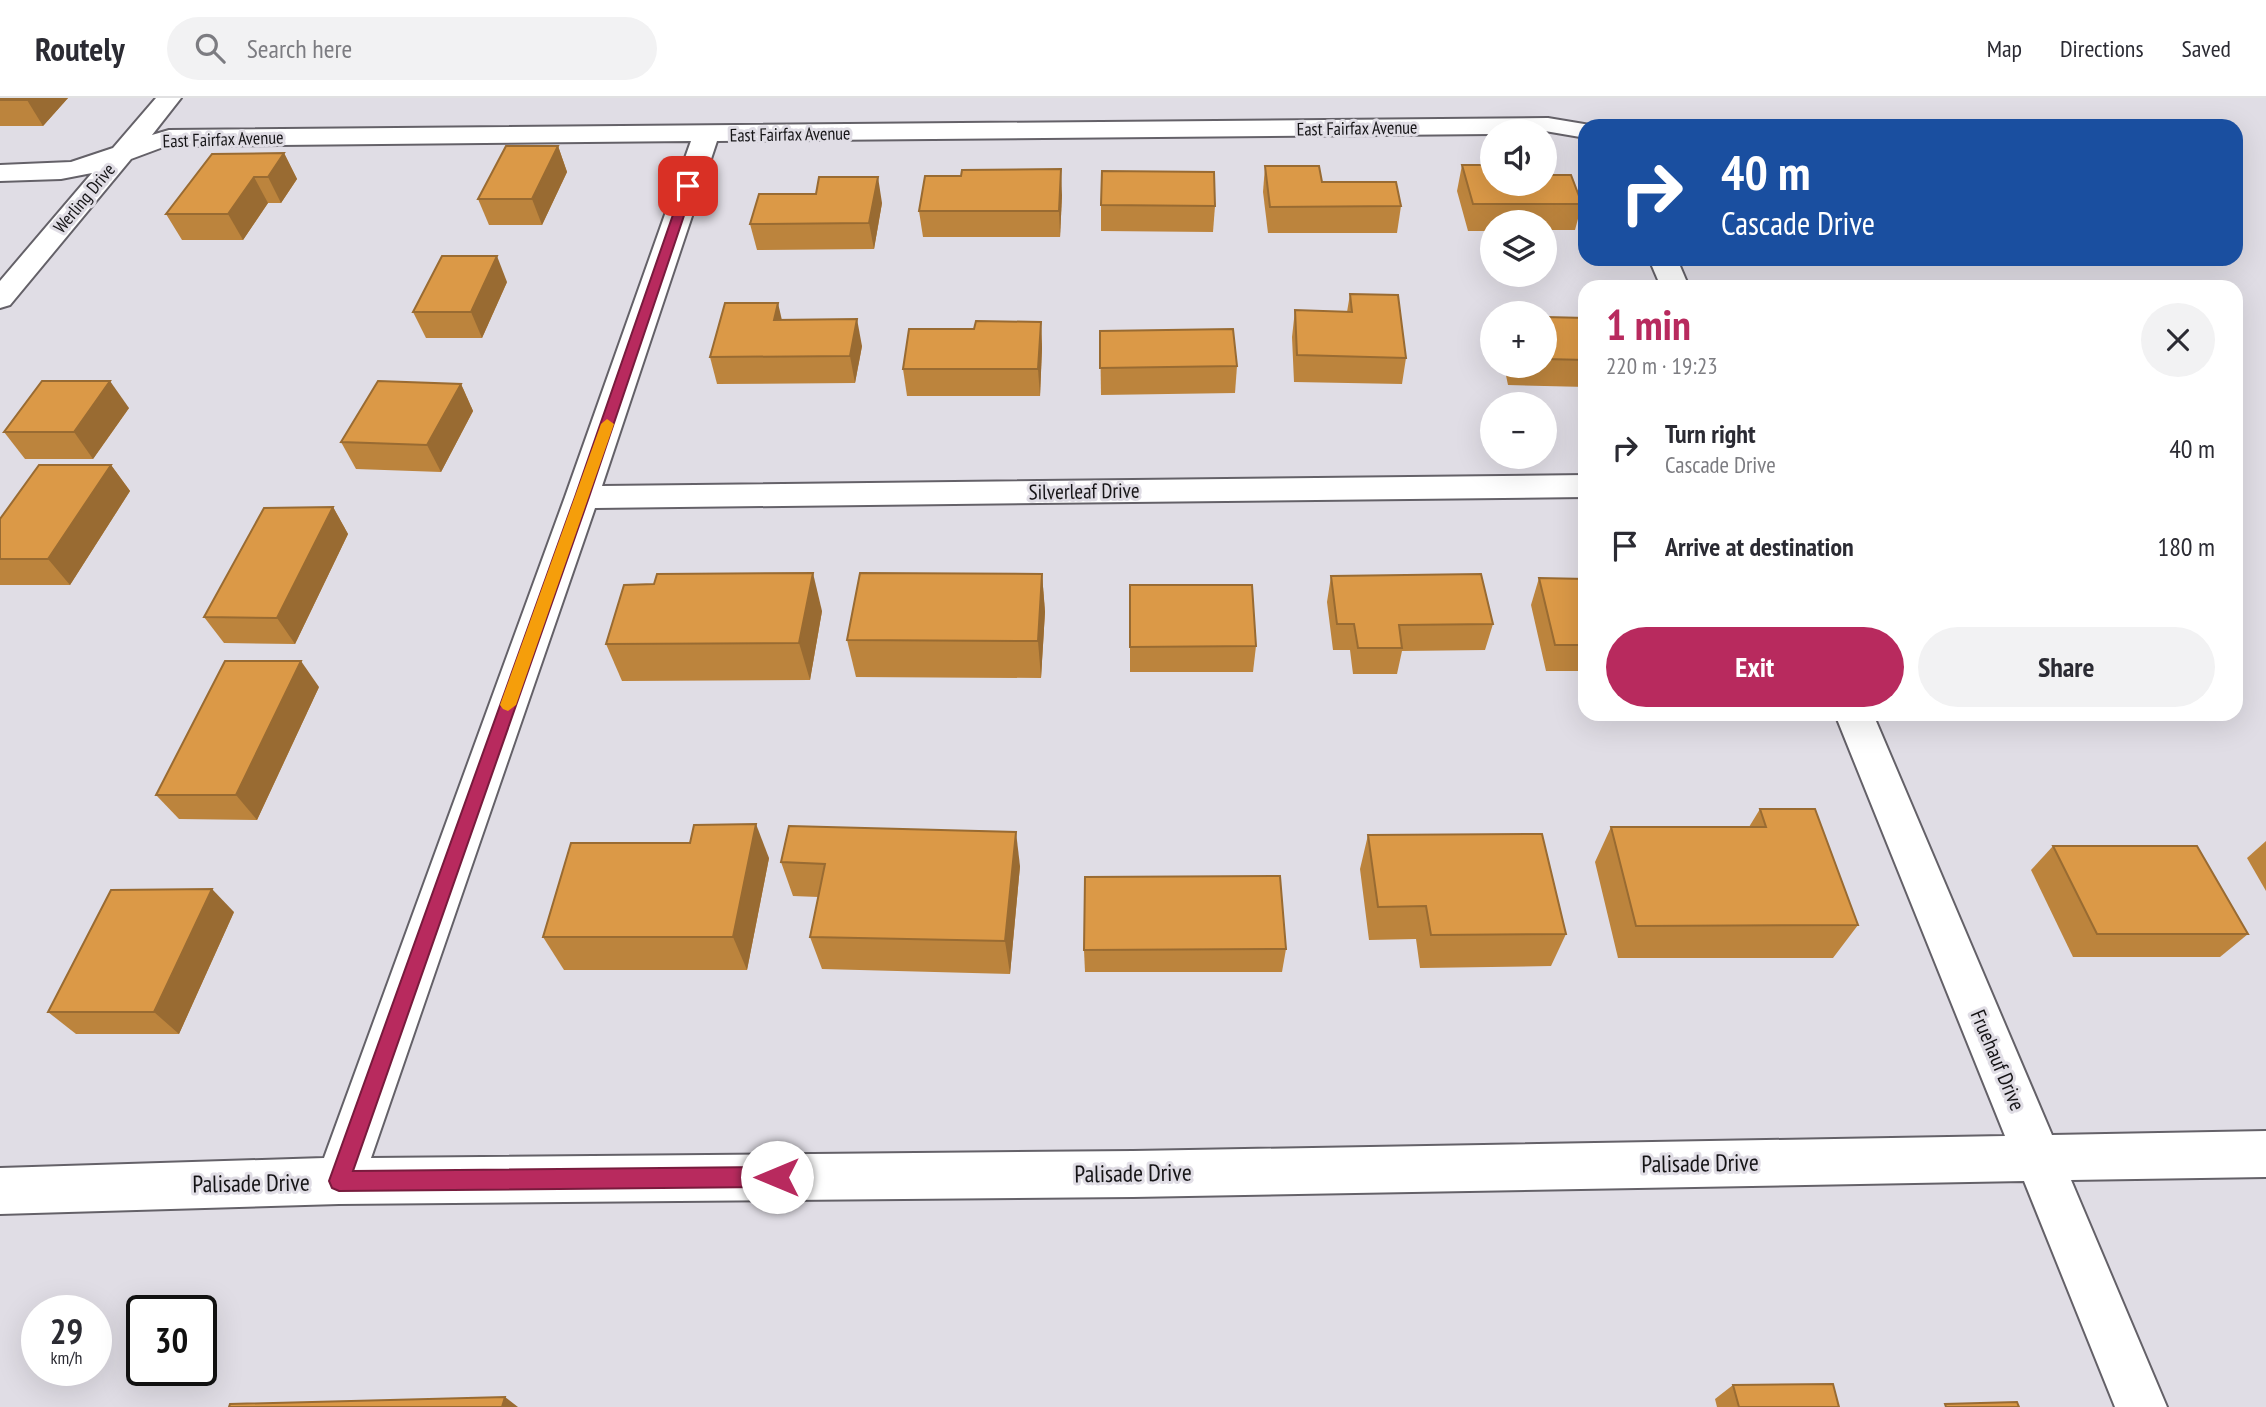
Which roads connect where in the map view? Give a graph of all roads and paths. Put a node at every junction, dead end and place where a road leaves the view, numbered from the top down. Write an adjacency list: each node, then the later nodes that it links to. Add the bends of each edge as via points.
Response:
1 (169, 98): 4 (street, Werling Drive)
2 (1578, 129): 3 (street, East Fairfax Avenue)
3 (706, 135): 4 (street, East Fairfax Avenue, via 169,138); 8 (street)
4 (123, 152): 5 (street, East Fairfax Avenue, via 71,170); 6 (street, Werling Drive)
5 (0, 173)
6 (0, 299)
7 (1578, 486): 8 (street, Silverleaf Drive)
8 (582, 497): 12 (street)
9 (1857, 721): 11 (street, Fruehauf Drive)
10 (2266, 1154): 11 (street, Palisade Drive)
11 (2039, 1157): 12 (street, Palisade Drive, via 1146,1174); 14 (street, Fruehauf Drive)
12 (339, 1181): 13 (street, Palisade Drive)
13 (0, 1191)
14 (2141, 1407)

